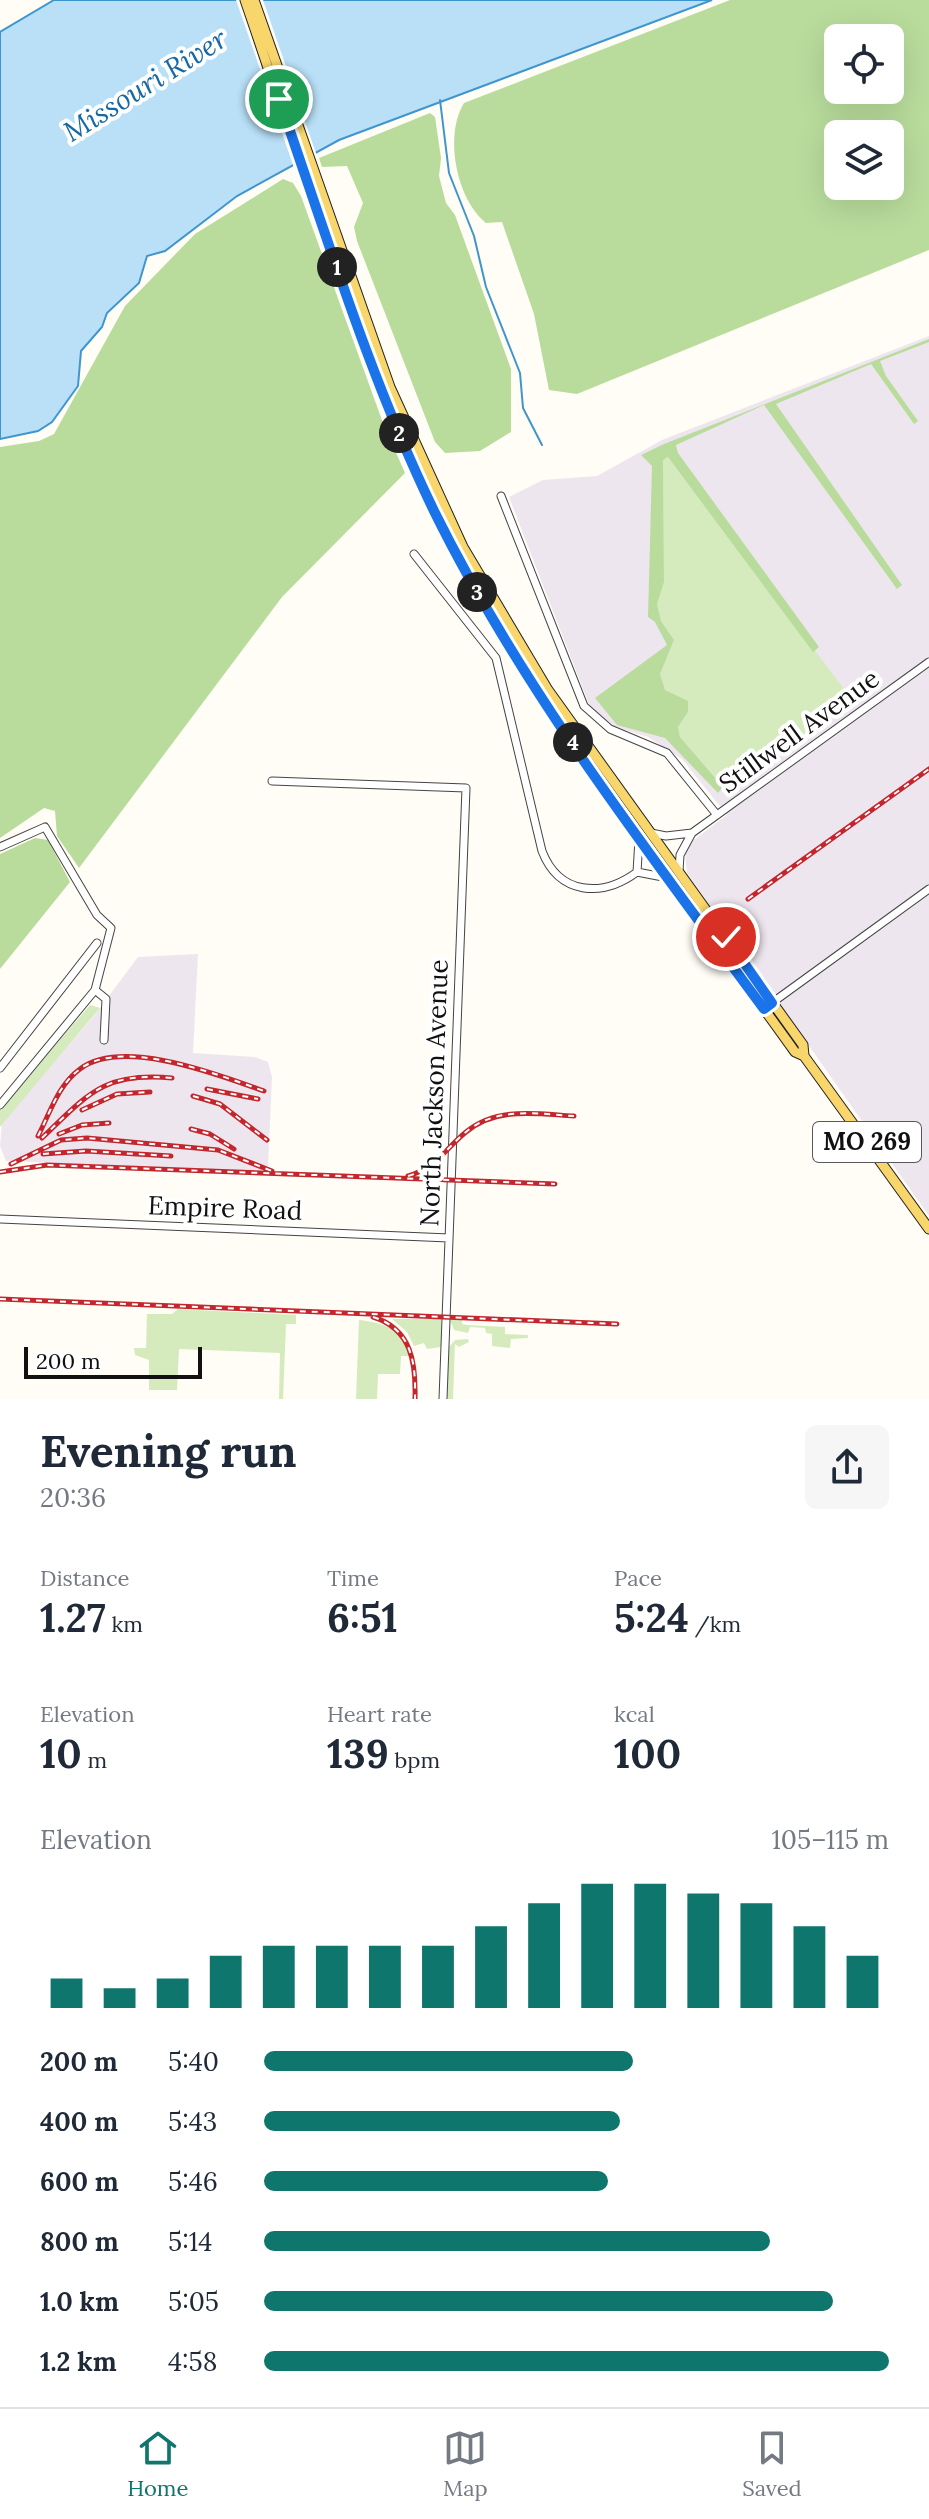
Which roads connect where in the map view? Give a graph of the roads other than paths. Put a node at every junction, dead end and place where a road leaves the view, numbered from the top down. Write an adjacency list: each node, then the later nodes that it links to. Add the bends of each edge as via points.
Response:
1 (245, 0): 4 (main road, MO 269, via 382,392)
2 (254, 0): 4 (main road, MO 269, via 390,387)
3 (501, 496): 8 (street, via 584,706 610,729 667,753)
4 (459, 549): 9 (main road, MO 269, via 548,690); 11 (main road, MO 269, via 529,677)
5 (414, 554): 14 (street, via 496,658 542,851 552,871 567,884 602,890)
6 (929, 662): 8 (street, Stillwell Avenue)
7 (272, 781): 25 (street, North Jackson Avenue, via 466,788)
8 (717, 815): 10 (street, Stillwell Avenue)
9 (651, 833): 10 (street); 13 (main road, MO 269)
10 (692, 833): 13 (street, via 680,855)
11 (638, 834): 14 (street); 15 (main road, MO 269)
12 (0, 847): 18 (street, via 45,827 97,915 111,928)
13 (679, 871): 19 (main road, MO 269)
14 (637, 872): 15 (street)
15 (668, 878): 19 (main road, MO 269)
16 (929, 889): 19 (street)
17 (97, 943): 21 (street)
18 (95, 990): 20 (street, via 106,999); 22 (street)
19 (768, 1006): 24 (main road, MO 269, via 795,1052 804,1056)
20 (104, 1040)
21 (0, 1068)
22 (0, 1105)
23 (0, 1219): 25 (street, Empire Road)
24 (929, 1229)
25 (449, 1238): 26 (street, North Jackson Avenue)
26 (443, 1399)

